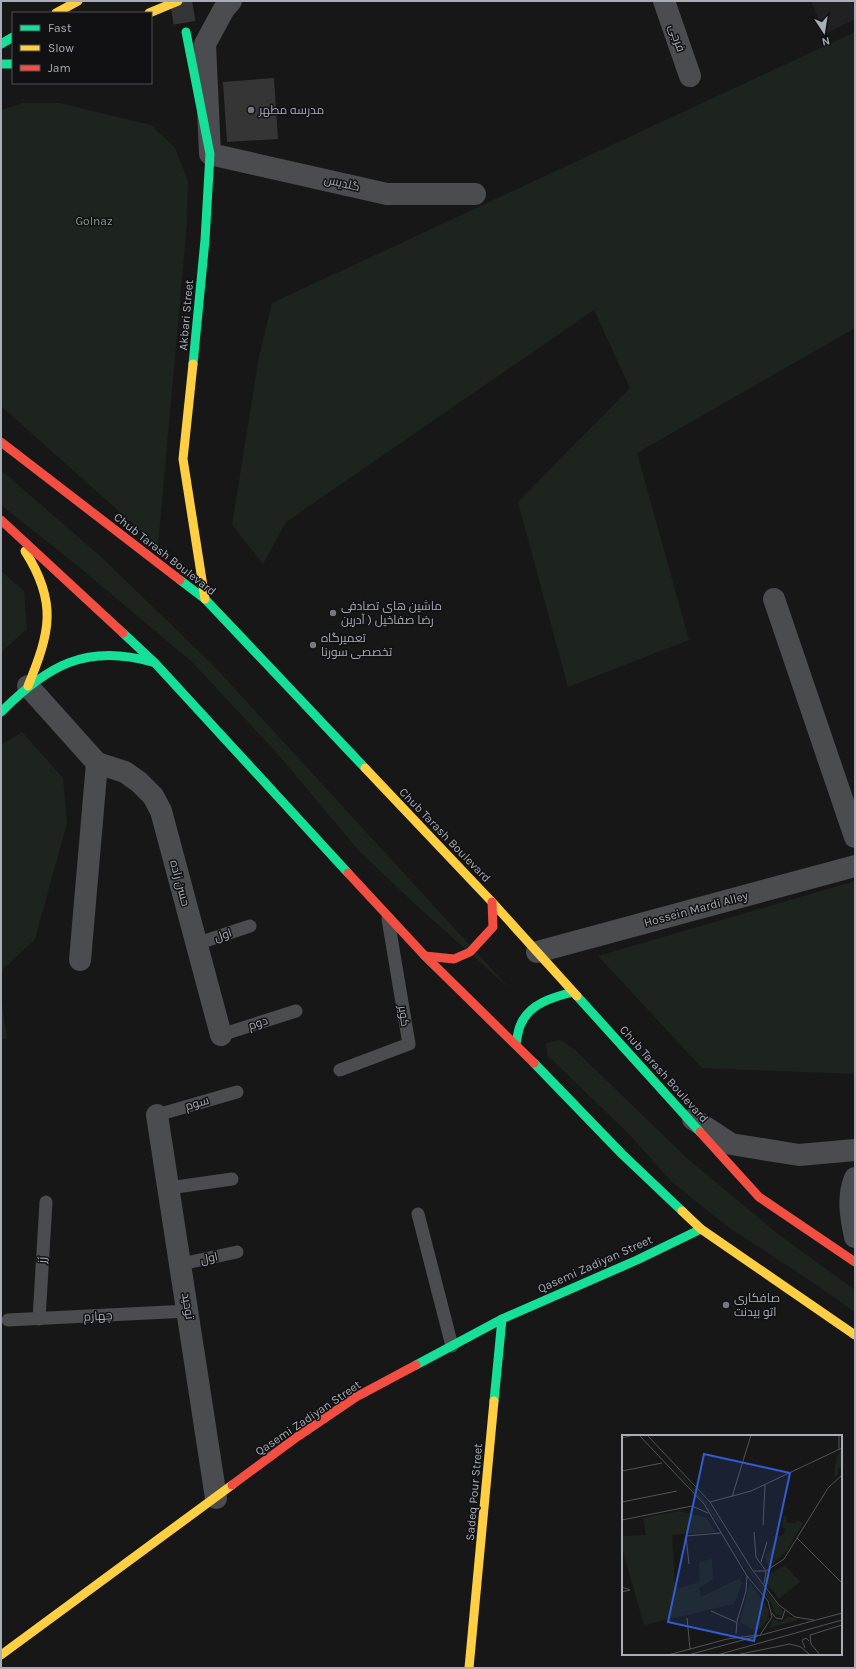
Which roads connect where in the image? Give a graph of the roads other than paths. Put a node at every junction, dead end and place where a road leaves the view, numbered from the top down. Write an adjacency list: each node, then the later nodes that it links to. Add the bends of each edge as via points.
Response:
1 (78, 1): 5 (main road)
2 (178, 1): 6 (main road)
3 (231, 1): 13 (street, via 205,44)
4 (664, 1): 12 (street, فرجی)
5 (58, 12)
6 (151, 12)
7 (186, 32): 13 (main road, Akbari Street)
8 (12, 38): 9 (main road)
9 (1, 44)
10 (1, 64): 11 (main road)
11 (12, 64)
12 (690, 76)
13 (210, 154): 14 (street, گلدیس, via 387,194); 18 (main road, Akbari Street, via 205,240 183,459)
14 (476, 194)
15 (1, 442): 18 (main road, Chub Tarash Boulevard)
16 (1, 520): 17 (main road)
17 (11, 528): 20 (main road); 21 (main road, via 41,577 47,601 47,635)
18 (205, 599): 26 (main road, Chub Tarash Boulevard)
19 (774, 600): 24 (street)
20 (155, 663): 21 (main road, via 130,656 87,656); 27 (main road)
21 (28, 686): 22 (main road); 23 (street, حسن زاده)
22 (1, 712)
23 (97, 763): 29 (street, حسن زاده, via 124,772 153,796 161,811); 32 (street)
24 (855, 837)
25 (855, 866): 30 (street, Hossein Mardi Alley)
26 (492, 902): 30 (main road, Chub Tarash Boulevard); 31 (main road, via 493,927 470,952 454,959)
27 (388, 915): 31 (main road); 37 (lane, کویر, via 409,1044)
28 (250, 926): 29 (lane, اول)
29 (196, 944): 35 (street, حسن زاده)
30 (537, 952): 33 (main road, Chub Tarash Boulevard)
31 (425, 956): 36 (main road)
32 (80, 960)
33 (573, 992): 36 (main road, via 552,997 529,1010 520,1023); 39 (main road, Chub Tarash Boulevard)
34 (296, 1011): 35 (lane, دوم)
35 (221, 1035)
36 (516, 1044): 47 (main road, via 622,1154)
37 (340, 1070)
38 (237, 1092): 40 (lane, سوم)
39 (683, 1112): 41 (street, via 731,1144 799,1155); 50 (main road, Chub Tarash Boulevard, via 759,1198)
40 (157, 1115): 44 (street, توحید)
41 (855, 1150)
42 (855, 1178): 48 (street, via 852,1184 850,1215)
43 (232, 1179): 44 (lane)
44 (169, 1188): 51 (street, توحید)
45 (46, 1202): 54 (lane, رُز)
46 (418, 1214): 57 (lane)
47 (702, 1229): 53 (main road, Qasemi Zadiyan Street); 56 (main road)
48 (855, 1237)
49 (237, 1252): 51 (lane, اول)
50 (855, 1262)
51 (181, 1264): 52 (street, توحید)
52 (188, 1311): 54 (lane, چهارم); 58 (street, توحید)
53 (502, 1318): 57 (main road, Qasemi Zadiyan Street); 60 (main road, Sadeq Pour Street)
54 (39, 1319): 55 (lane, چهارم)
55 (8, 1320)
56 (855, 1335)
57 (452, 1346): 58 (main road, Qasemi Zadiyan Street, via 343,1406)
58 (216, 1498): 59 (main road, Qasemi Zadiyan Street)
59 (1, 1655)
60 (469, 1668)

